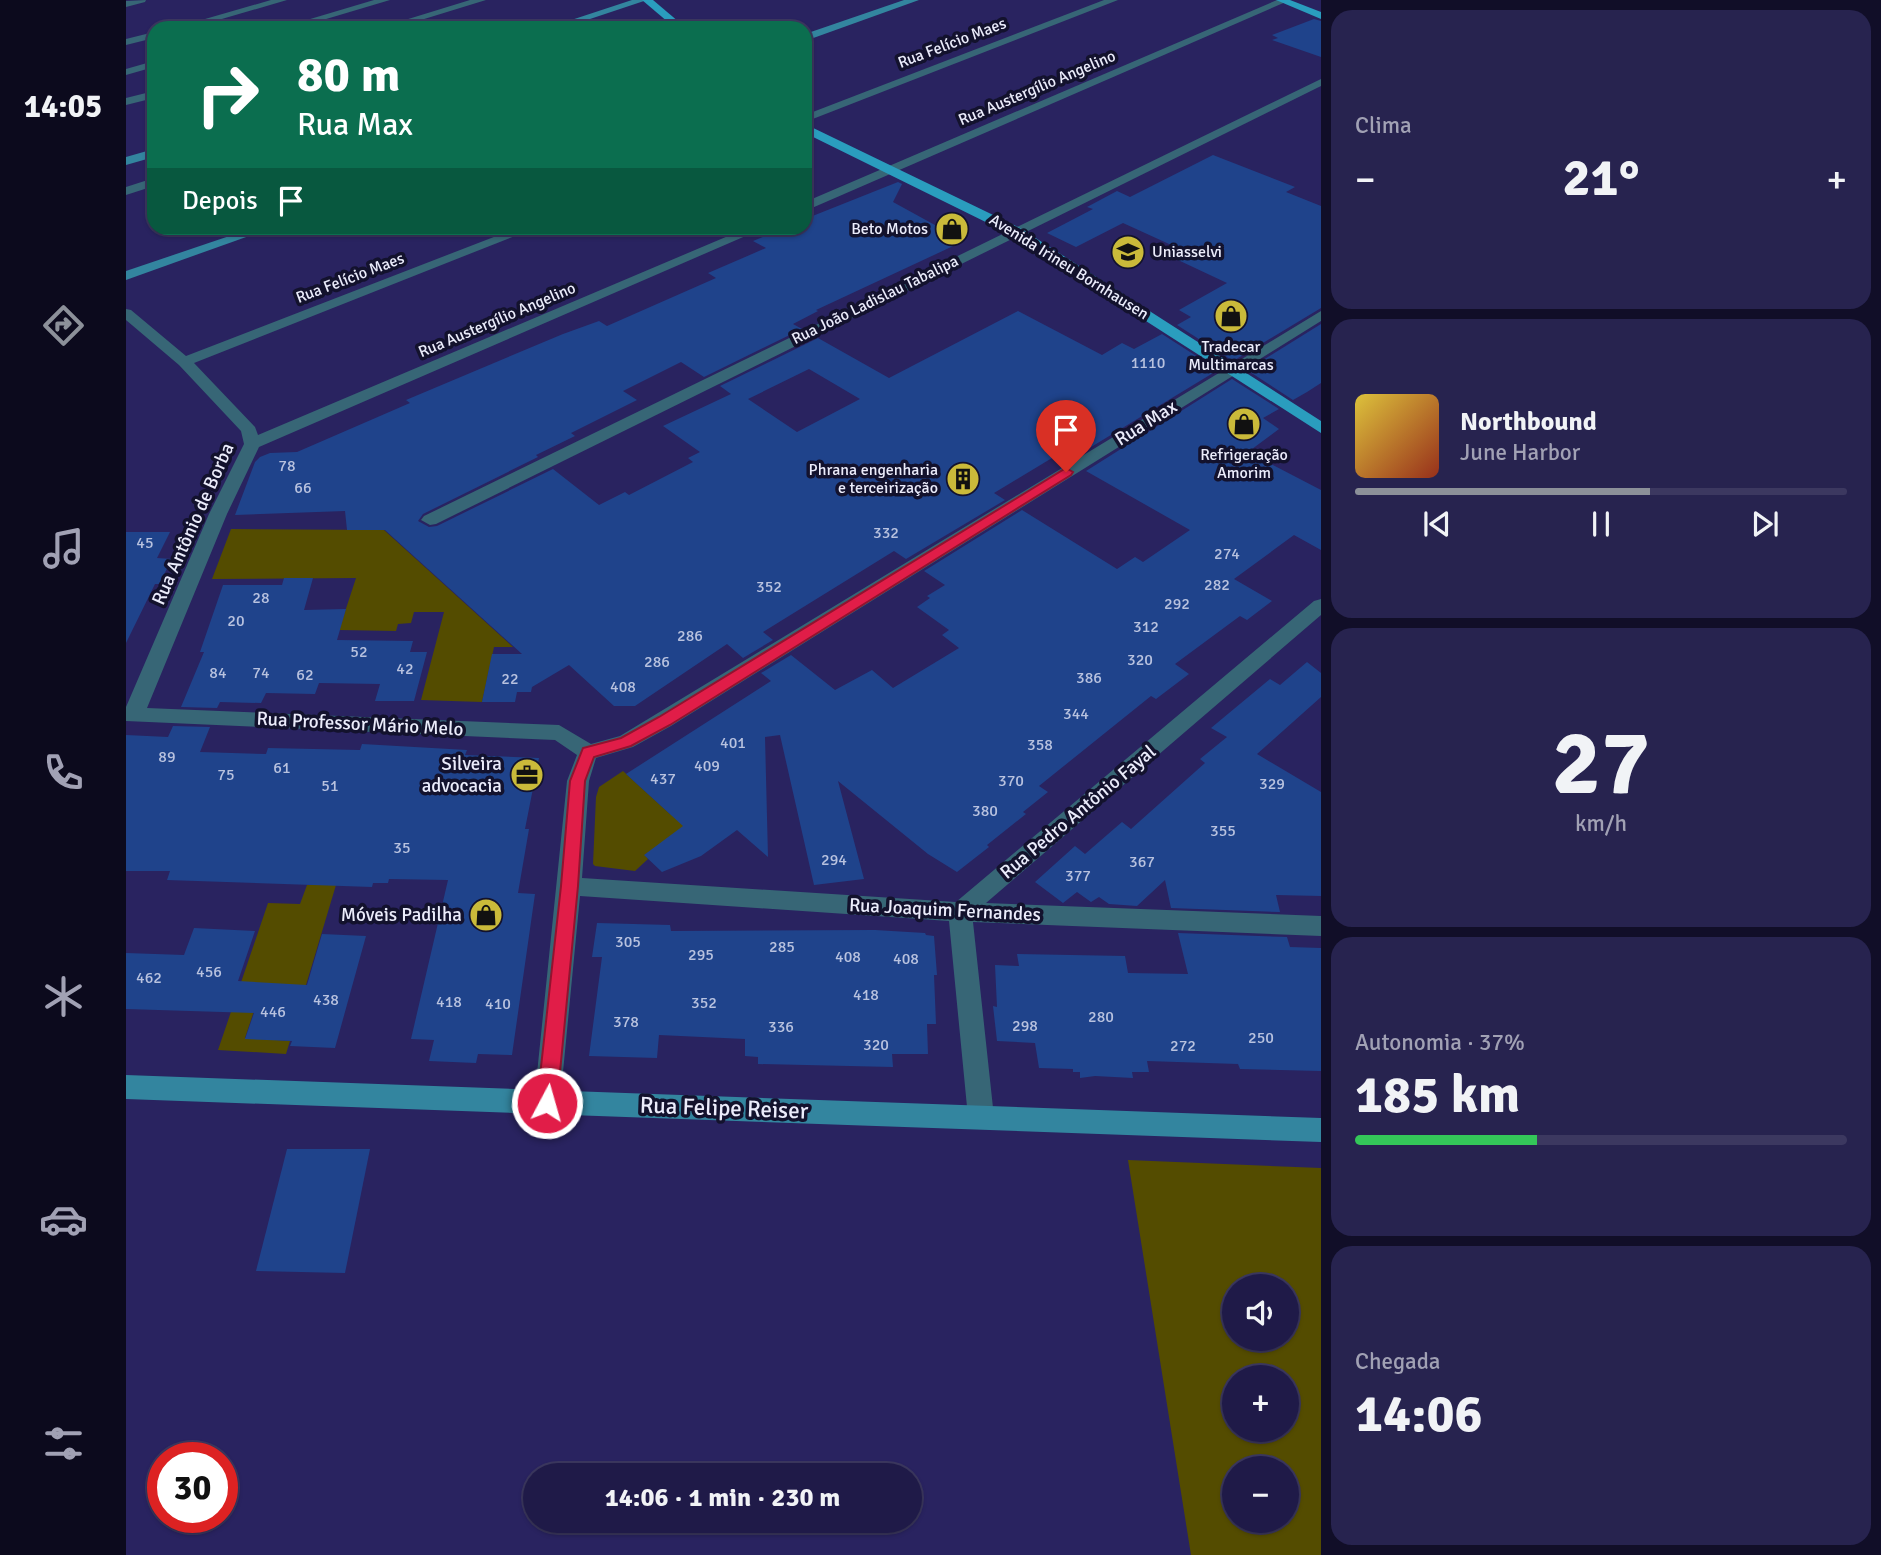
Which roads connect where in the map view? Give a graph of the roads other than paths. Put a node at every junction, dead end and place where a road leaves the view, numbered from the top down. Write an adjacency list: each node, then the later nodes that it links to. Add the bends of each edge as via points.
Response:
1 (141, 0): 9 (street)
2 (282, 0): 11 (street)
3 (386, 0): 12 (street)
4 (481, 0): 13 (street)
5 (645, 0): 14 (street); 15 (main road)
6 (914, 0): 16 (street)
7 (1113, 0): 24 (street, Rua Felício Maes)
8 (1282, 1): 10 (main road); 28 (street, Rua Austergílio Angelino)
9 (126, 4)
10 (1321, 16)
11 (205, 21)
12 (310, 21)
13 (408, 21)
14 (575, 21)
15 (672, 21)
16 (812, 36)
17 (147, 37): 18 (street)
18 (126, 42)
19 (147, 66): 20 (street)
20 (126, 72)
21 (1321, 82): 32 (street, Rua João Ladislau Tabalipa)
22 (147, 96): 23 (street)
23 (126, 102)
24 (812, 116)
25 (812, 131): 28 (main road, Avenida Irineu Bornhausen)
26 (147, 155): 27 (street)
27 (126, 161)
28 (891, 170): 31 (street, Rua Austergílio Angelino); 32 (main road, Avenida Irineu Bornhausen)
29 (147, 184): 30 (street)
30 (126, 191)
31 (812, 204)
32 (1015, 231): 40 (main road, Avenida Irineu Bornhausen); 43 (street, Rua João Ladislau Tabalipa)
33 (244, 235): 36 (street)
34 (510, 235): 39 (street, Rua Felício Maes)
35 (741, 235): 42 (street, Rua Austergílio Angelino)
36 (126, 276)
37 (1321, 315): 40 (street, Rua Max)
38 (130, 323): 39 (street, Rua Antônio de Borba)
39 (184, 362): 42 (street, Rua Antônio de Borba, via 249,430)
40 (1232, 370): 41 (main road, Avenida Irineu Bornhausen); 46 (street, Rua Max, via 664,721 625,742)
41 (1321, 428)
42 (252, 444): 45 (street, Rua Antônio de Borba)
43 (430, 520)
44 (1321, 605): 48 (street, Rua Pedro Antônio Fayal)
45 (130, 714): 46 (street, Rua Professor Mário Melo, via 559,733)
46 (588, 752): 47 (street, via 578,781)
47 (570, 886): 48 (street, Rua Joaquim Fernandes); 51 (street)
48 (960, 912): 49 (street, Rua Joaquim Fernandes); 52 (street)
49 (1321, 926)
50 (126, 1087): 51 (street, Rua Felipe Reiser)
51 (547, 1103): 52 (street, Rua Felipe Reiser)
52 (981, 1117): 53 (street, Rua Felipe Reiser)
53 (1321, 1130)

